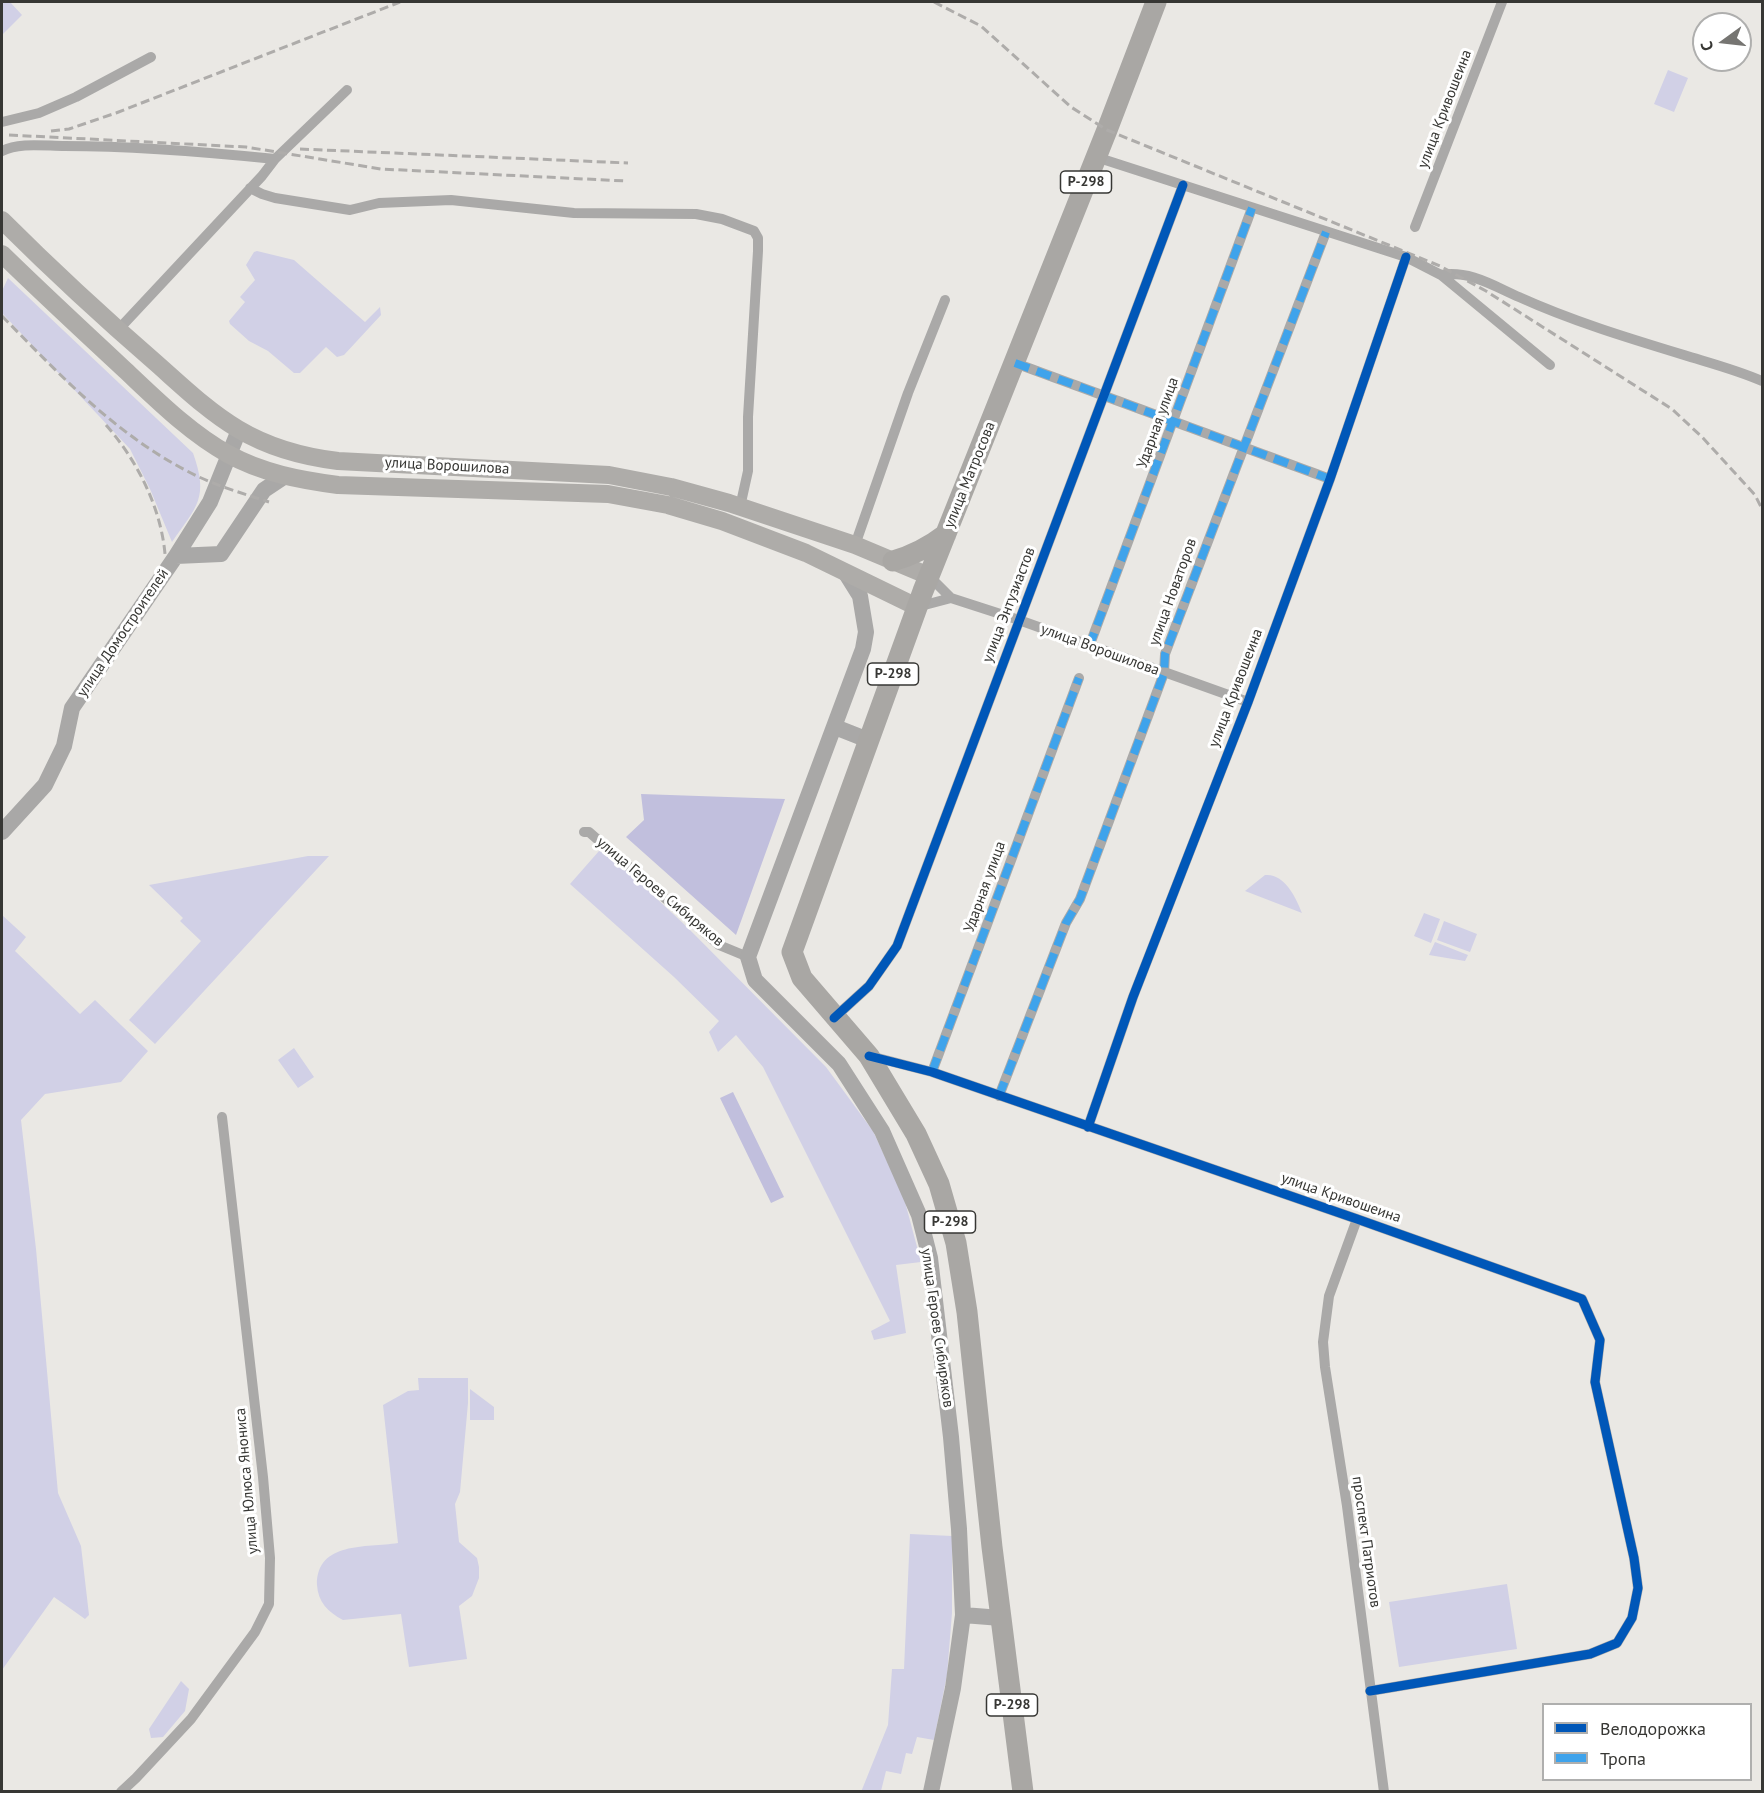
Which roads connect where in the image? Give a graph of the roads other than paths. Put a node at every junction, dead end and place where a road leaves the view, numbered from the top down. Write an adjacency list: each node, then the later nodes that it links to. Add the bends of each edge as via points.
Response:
1 (1156, 2): 7 (highway, улица Матросова / Р-298)
2 (1502, 2): 13 (street, улица Кривошеина)
3 (151, 57): 5 (street, via 76,97 39,113)
4 (347, 90): 8 (street)
5 (2, 122)
6 (3, 147): 8 (street, via 105,146)
7 (1096, 157): 9 (street); 20 (highway, улица Матросова / Р-298)
8 (275, 159): 10 (street)
9 (1183, 185): 11 (street); 23 (street, улица Энтузиастов)
10 (250, 188): 19 (street); 30 (street, via 275,198 350,210 379,203 451,200 574,213 696,214 754,231 758,251 748,471)
11 (1252, 208): 14 (street); 24 (street, Ударная улица)
12 (2, 220): 19 (main road, улица Ворошилова)
13 (1415, 227)
14 (1326, 232): 16 (street); 26 (street, улица Новаторов)
15 (2, 254): 27 (main road, улица Ворошилова, via 148,392)
16 (1406, 257): 17 (street); 29 (street, улица Кривошеина)
17 (1441, 275): 21 (street); 22 (street, via 1453,273 1475,278 1555,314)
18 (945, 300): 32 (street)
19 (118, 330): 25 (main road, улица Ворошилова)
20 (1015, 363): 23 (street); 31 (highway, улица Матросова / Р-298)
21 (1550, 365)
22 (1762, 381)
23 (1104, 396): 24 (street); 39 (street, улица Энтузиастов)
24 (1174, 422): 26 (street); 40 (street, Ударная улица)
25 (239, 430): 27 (street, улица Домостроителей); 30 (main road, улица Ворошилова, via 266,443 321,459 609,475)
26 (1244, 447): 29 (street); 41 (street, улица Новаторов, via 1165,654)
27 (229, 455): 28 (main road, улица Ворошилова); 33 (street, улица Домостроителей, via 210,502)
28 (285, 476): 33 (street, улица Домостроителей, via 264,490 221,554); 35 (main road, улица Ворошилова, via 338,485 608,494 668,505 722,521)
29 (1330, 478): 43 (street, улица Кривошеина)
30 (740, 507): 32 (main road, улица Ворошилова)
31 (946, 533): 34 (highway, via 912,556); 36 (highway, улица Матросова / Р-298)
32 (855, 545): 34 (main road, улица Ворошилова)
33 (176, 556): 46 (street, улица Домостроителей, via 72,708 64,746 45,785)
34 (893, 561): 36 (main road, улица Ворошилова)
35 (845, 572): 38 (main road, улица Ворошилова); 44 (street, via 860,596 866,632)
36 (929, 576): 37 (street, улица Ворошилова); 38 (highway, улица Матросова / Р-298)
37 (951, 598): 38 (street); 39 (street, улица Ворошилова)
38 (917, 607): 45 (highway, улица Матросова / Р-298)
39 (1019, 620): 40 (street, улица Ворошилова); 50 (street, улица Энтузиастов, via 897,946 869,986)
40 (1089, 647): 41 (street, улица Ворошилова)
41 (1164, 673): 43 (street, улица Ворошилова); 53 (street, улица Новаторов, via 1080,899 1066,923)
42 (1079, 678): 52 (street, Ударная улица)
43 (1248, 702): 55 (street, улица Кривошеина, via 1156,936)
44 (835, 727): 45 (street); 49 (street)
45 (868, 740): 48 (highway, улица Матросова / Р-298)
46 (2, 832)
47 (584, 832): 49 (street, улица Героев Сибиряков, via 589,832 718,945)
48 (792, 951): 50 (highway, улица Героев Сибиряков / Р-298, via 802,978)
49 (748, 957): 57 (street, улица Героев Сибиряков, via 755,980 839,1064 882,1131 919,1215 930,1258 951,1437)
50 (834, 1018): 51 (highway, улица Героев Сибиряков / Р-298)
51 (869, 1056): 52 (street, улица Кривошеина); 58 (highway, улица Героев Сибиряков / Р-298, via 916,1134 939,1184 956,1243)
52 (932, 1072): 53 (street, улица Кривошеина)
53 (999, 1096): 55 (street, улица Кривошеина)
54 (222, 1118): 61 (street, улица Юлюса Янониса, via 264,1477 270,1558 268,1604 255,1632 191,1719)
55 (1088, 1127): 56 (street, улица Кривошеина)
56 (1357, 1219): 59 (street, проспект Патриотов, via 1329,1296 1323,1342); 59 (street, улица Кривошеина, via 1582,1299 1600,1340 1595,1382 1638,1588 1632,1618 1617,1643 1590,1654)
57 (963, 1615): 58 (street); 60 (street, улица Героев Сибиряков, via 953,1688)
58 (1001, 1618): 62 (highway, улица Героев Сибиряков / Р-298)
59 (1370, 1691): 63 (street, проспект Патриотов)
60 (932, 1787)
61 (121, 1791)
62 (1023, 1791)
63 (1384, 1791)

